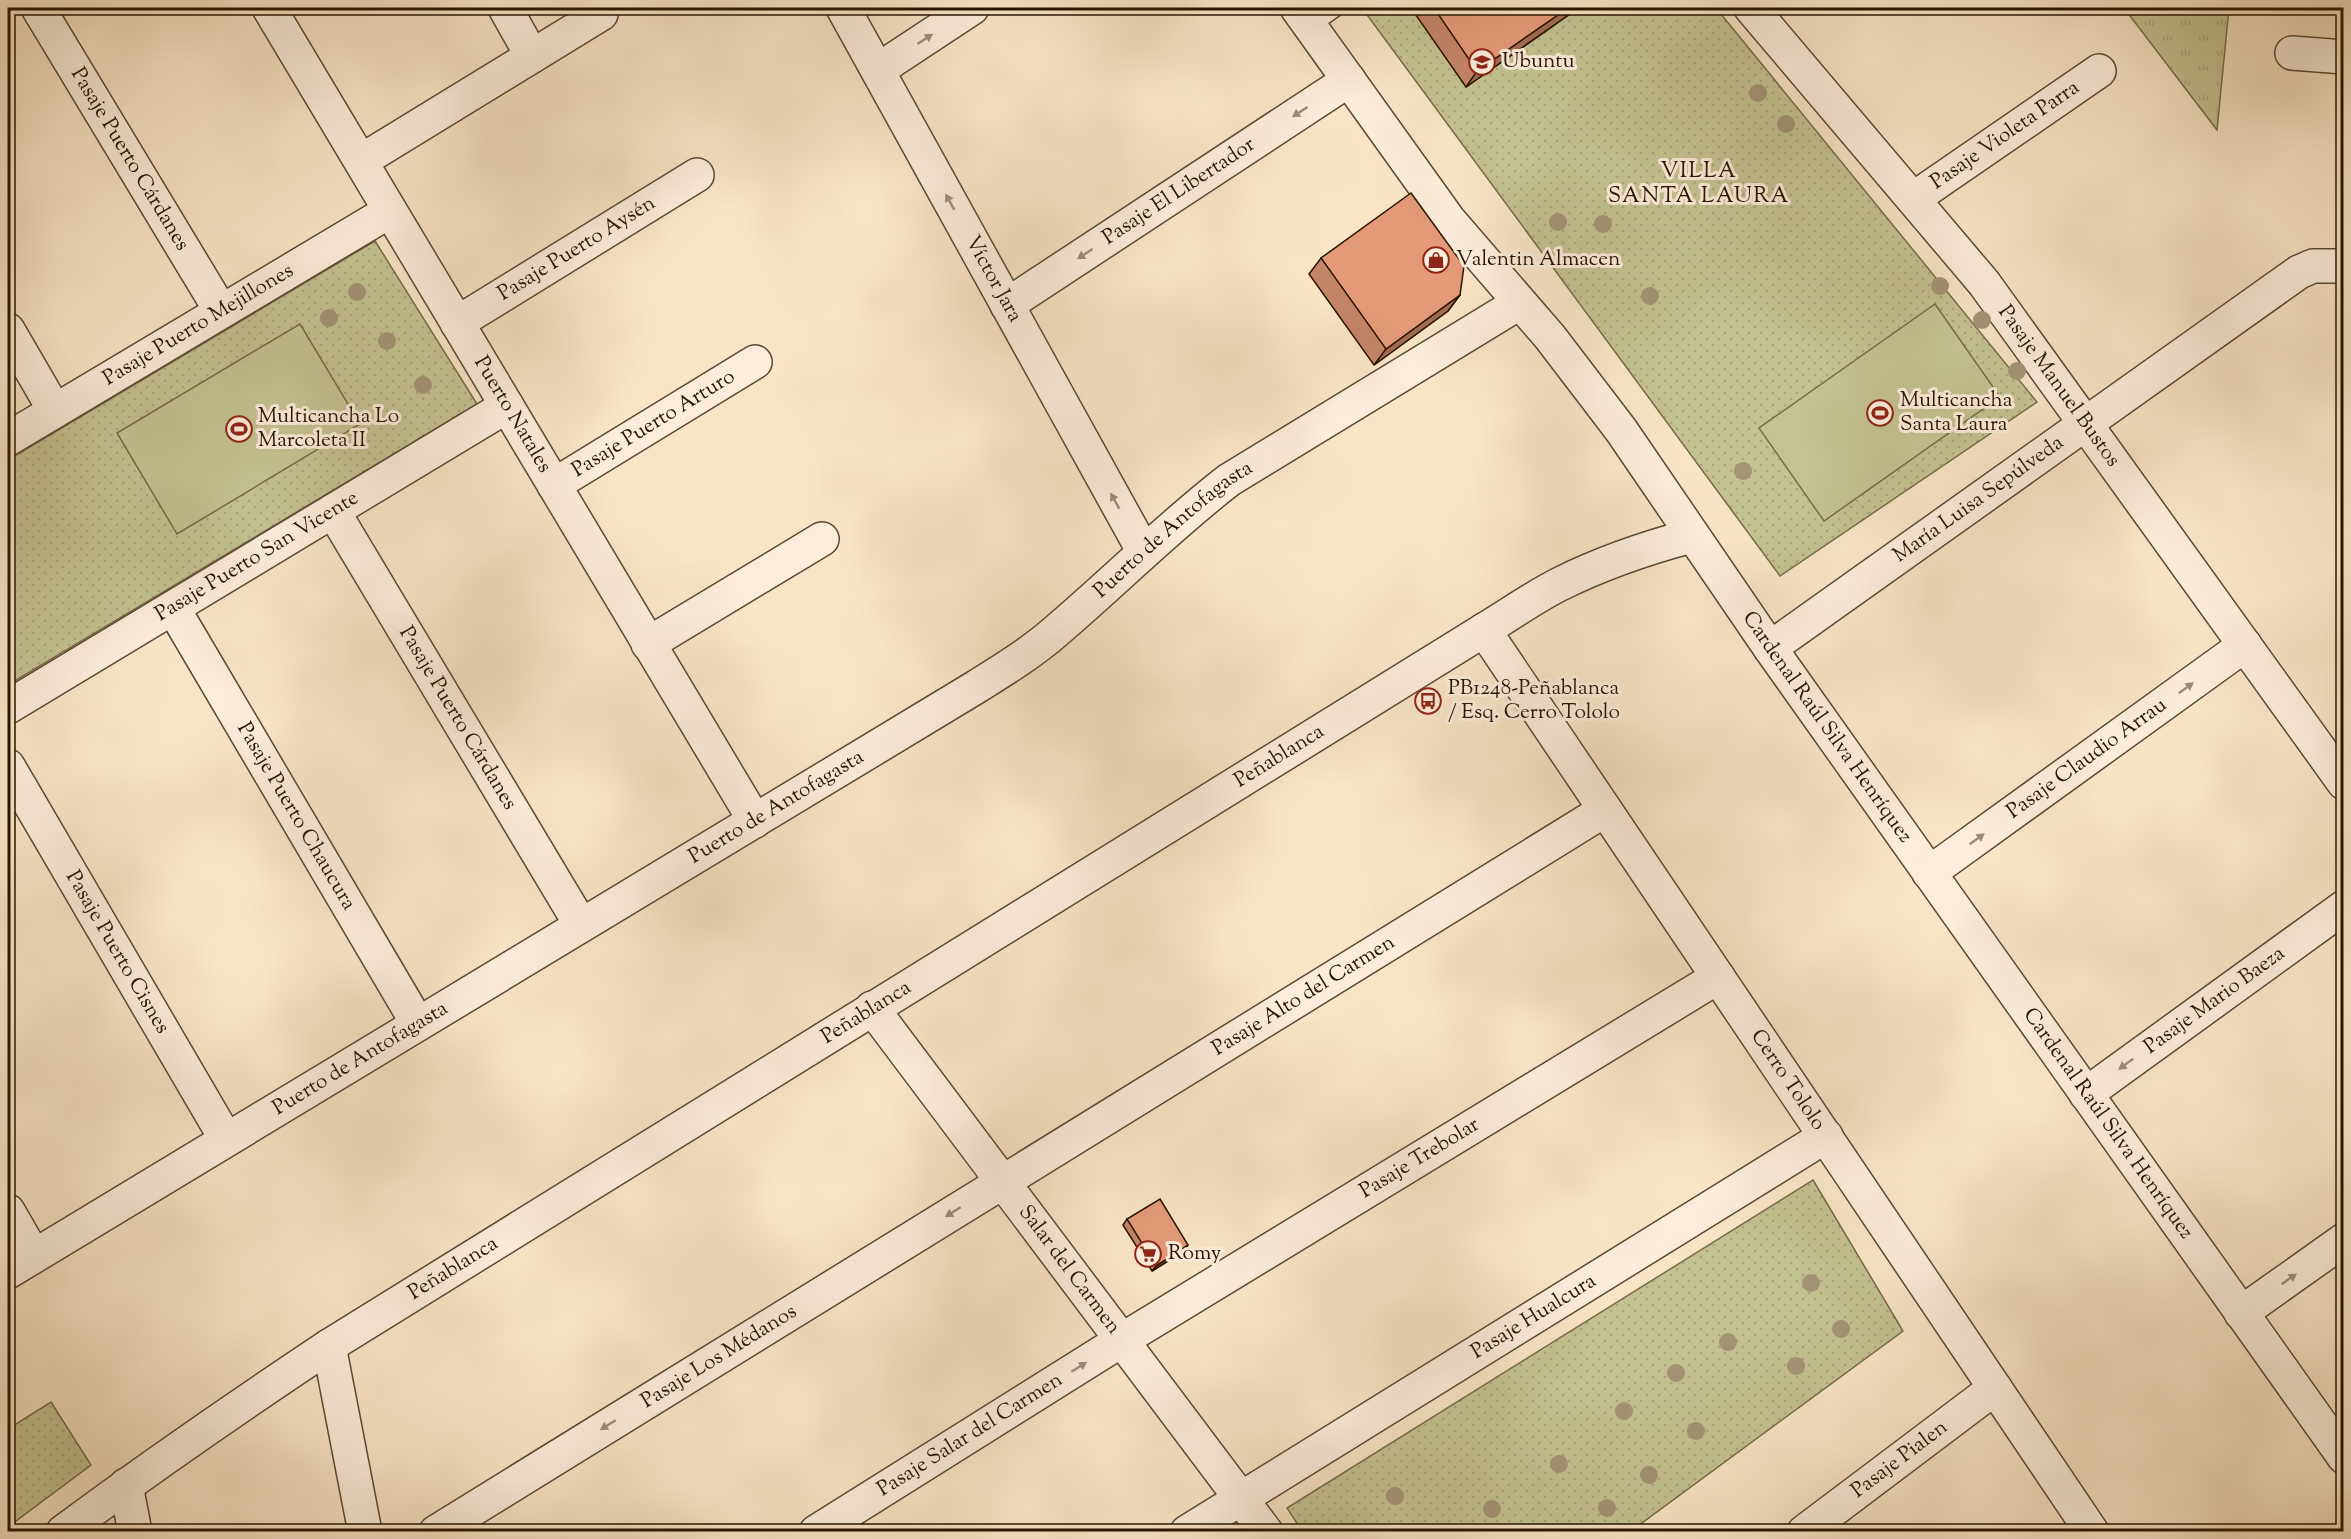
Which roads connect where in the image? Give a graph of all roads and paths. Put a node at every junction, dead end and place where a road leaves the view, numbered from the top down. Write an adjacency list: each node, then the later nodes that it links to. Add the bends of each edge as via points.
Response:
1 (38, 8): 22 (street, Pasaje Puerto Cárdanes)
2 (269, 8): 15 (street, Puerto Natales)
3 (505, 8): 10 (street)
4 (843, 8): 12 (street, Víctor Jara)
5 (972, 8): 12 (street, one-way to 5)
6 (1751, 8): 17 (street, Pasaje Manuel Bustos)
7 (1314, 13): 14 (street, Cardenal Raúl Silva Henríquez)
8 (601, 14): 10 (street)
9 (2292, 53): 11 (street)
10 (532, 56): 15 (street)
11 (2343, 57)
12 (878, 70): 21 (street, Víctor Jara, one-way to 12)
13 (2099, 71): 17 (street, Pasaje Violeta Parra)
14 (1349, 80): 20 (street, Cardenal Raúl Silva Henríquez, via 1449,220); 21 (street, Pasaje El Libertador, one-way to 21)
15 (361, 161): 18 (street, Puerto Natales)
16 (697, 175): 23 (street, Pasaje Puerto Aysén)
17 (1913, 199): 28 (street, Pasaje Manuel Bustos, via 1984,283)
18 (390, 211): 22 (street, Pasaje Puerto Mejillones); 23 (street, Puerto Natales)
19 (2343, 266): 28 (street, María Luisa Sepúlveda, via 2313,266 2299,272)
20 (1519, 303): 32 (street, Cardenal Raúl Silva Henríquez, via 1621,430); 34 (street, Puerto de Antofagasta, via 1229,480)
21 (1007, 305): 34 (street, Víctor Jara, one-way to 21)
22 (221, 311): 27 (street, Pasaje Puerto Mejillones)
23 (457, 323): 26 (street, Puerto Natales)
24 (8, 330): 27 (street)
25 (755, 362): 30 (street, Pasaje Puerto Arturo)
26 (507, 406): 30 (street, Puerto Natales); 31 (street, Pasaje Puerto San Vicente)
27 (56, 411): 29 (street, Pasaje Puerto Mejillones)
28 (2087, 425): 38 (street, Pasaje Manuel Bustos); 39 (street, María Luisa Sepúlveda)
29 (8, 439)
30 (554, 485): 37 (street, Puerto Natales)
31 (333, 511): 35 (street, Pasaje Puerto San Vicente); 47 (street, Pasaje Puerto Cárdanes)
32 (1691, 536): 36 (street, Peñablanca, via 1642,549 1594,568 1557,585); 39 (street, Cardenal Raúl Silva Henríquez)
33 (822, 539): 37 (street)
34 (1144, 552): 44 (street, Puerto de Antofagasta, via 1017,661)
35 (173, 608): 40 (street, Pasaje Puerto San Vicente); 50 (street, Pasaje Puerto Chaucura)
36 (1484, 630): 43 (street, Cerro Tololo); 49 (street, Peñablanca)
37 (648, 644): 44 (street, Puerto Natales)
38 (2245, 645): 42 (street, Pasaje Manuel Bustos); 45 (street, Pasaje Claudio Arrau, one-way to 38)
39 (1770, 648): 45 (street, Cardenal Raúl Silva Henríquez)
40 (8, 706)
41 (8, 766): 53 (street, Pasaje Puerto Cisnes)
42 (2343, 783)
43 (1605, 810): 48 (street, Cerro Tololo); 54 (street, Pasaje Alto del Carmen)
44 (755, 821): 47 (street, Puerto de Antofagasta)
45 (1929, 873): 51 (street, Cardenal Raúl Silva Henríquez)
46 (2343, 907): 51 (street, Pasaje Mario Baeza, one-way to 51)
47 (581, 925): 50 (street, Puerto de Antofagasta)
48 (1718, 977): 52 (street, Cerro Tololo); 59 (street, Pasaje Trebolar)
49 (872, 1008): 54 (street, Salar del Carmen); 60 (street, Peñablanca)
50 (418, 1024): 53 (street, Puerto de Antofagasta)
51 (2086, 1094): 58 (street, Cardenal Raúl Silva Henríquez)
52 (1826, 1136): 61 (street, Cerro Tololo); 64 (street, Pasaje Hualcura)
53 (226, 1139): 57 (street, Puerto de Antofagasta)
54 (1002, 1180): 59 (street, Salar del Carmen); 68 (street, Pasaje Los Médanos, one-way to 68)
55 (8, 1211): 57 (street)
56 (2343, 1240): 58 (street, one-way to 56)
57 (21, 1264)
58 (2241, 1312): 62 (street, Cardenal Raúl Silva Henríquez)
59 (1122, 1340): 64 (street, Salar del Carmen); 69 (street, Pasaje Salar del Carmen, one-way to 59)
60 (329, 1346): 63 (street, Peñablanca); 67 (street)
61 (1995, 1388): 72 (street, Pasaje Pialen); 73 (street, Cerro Tololo)
62 (2343, 1457)
63 (126, 1485): 65 (street, Peñablanca); 66 (street)
64 (1241, 1498): 70 (street, Pasaje Hualcura); 71 (street, Salar del Carmen)
65 (63, 1532)
66 (135, 1532)
67 (365, 1532)
68 (436, 1532)
69 (816, 1532)
70 (1187, 1532)
71 (1266, 1532)
72 (1804, 1532)
73 (2092, 1532)

